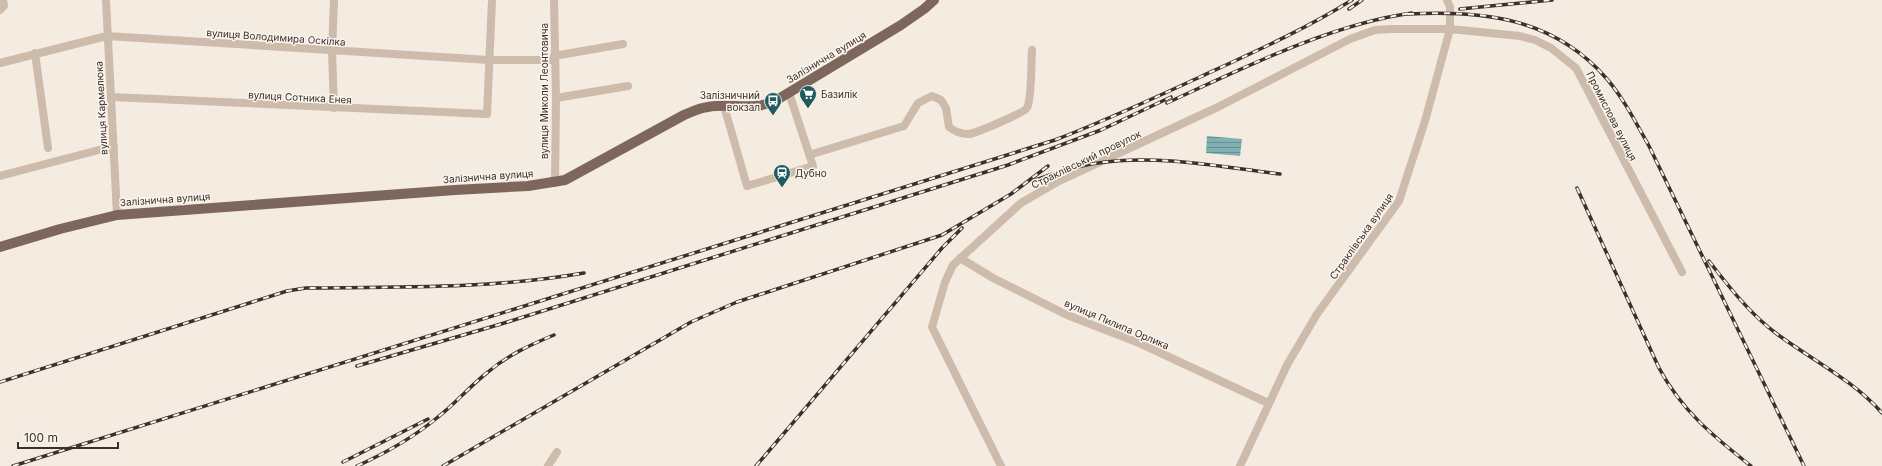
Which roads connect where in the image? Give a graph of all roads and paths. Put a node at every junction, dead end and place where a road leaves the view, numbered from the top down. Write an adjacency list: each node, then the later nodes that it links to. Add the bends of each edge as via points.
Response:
1 (3, 0): 8 (street, via 4,6)
2 (106, 0): 10 (street, вулиця Кармелюка)
3 (334, 0): 13 (street)
4 (492, 0): 16 (street)
5 (554, 0): 15 (street, вулиця Миколи Леонтовича)
6 (934, 0): 19 (main road, Залізнична вулиця, via 906,22)
7 (1447, 0): 9 (street, Страклівська вулиця, via 1450,7)
8 (0, 10)
9 (1450, 29): 31 (street, Страклівський провулок, via 1383,29 1334,46 1218,107 1059,181 1021,202); 32 (street, Промислова вулиця, via 1520,36 1535,40 1551,48 1576,68); 33 (street, Страклівська вулиця, via 1400,201 1317,314)
10 (107, 36): 13 (street, вулиця Володимира Оскілка); 14 (street, вулиця Володимира Оскілка); 20 (street, вулиця Кармелюка)
11 (623, 44): 15 (street, вулиця Володимира Оскілка)
12 (1032, 50): 26 (street, via 1028,103 1021,114 977,132 961,134 949,127 942,100 932,96 918,103 904,126)
13 (332, 51): 16 (street, вулиця Володимира Оскілка); 23 (street)
14 (35, 53): 17 (street, вулиця Володимира Оскілка); 25 (street)
15 (554, 58): 16 (street, вулиця Володимира Оскілка); 21 (street, вулиця Миколи Леонтовича)
16 (489, 60): 23 (street, вулиця Сотника Енея, via 487,114)
17 (0, 63)
18 (628, 86): 21 (street)
19 (789, 93): 22 (main road, Залізнична вулиця, via 760,106); 26 (street)
20 (112, 97): 23 (street, вулиця Сотника Енея); 24 (street, вулиця Кармелюка)
21 (556, 98): 28 (street, вулиця Миколи Леонтовича)
22 (724, 106): 26 (street, via 747,186 813,166); 28 (main road, Залізнична вулиця, via 706,107 688,114 576,175)
23 (334, 108)
24 (114, 146): 27 (street); 29 (street, вулиця Кармелюка)
25 (48, 148)
26 (810, 155)
27 (0, 176)
28 (555, 183): 29 (main road, Залізнична вулиця, via 487,190 447,190)
29 (117, 214): 30 (main road, Залізнична вулиця)
30 (0, 247)
31 (960, 258): 33 (street, вулиця Пилипа Орлика, via 993,278 1067,315 1139,343); 36 (street, Страклівський провулок, via 953,265 945,282 932,328)
32 (1682, 272)
33 (1268, 403): 37 (street, Страклівська вулиця)
34 (557, 452): 35 (street)
35 (548, 466)
36 (1001, 466)
37 (1240, 466)

